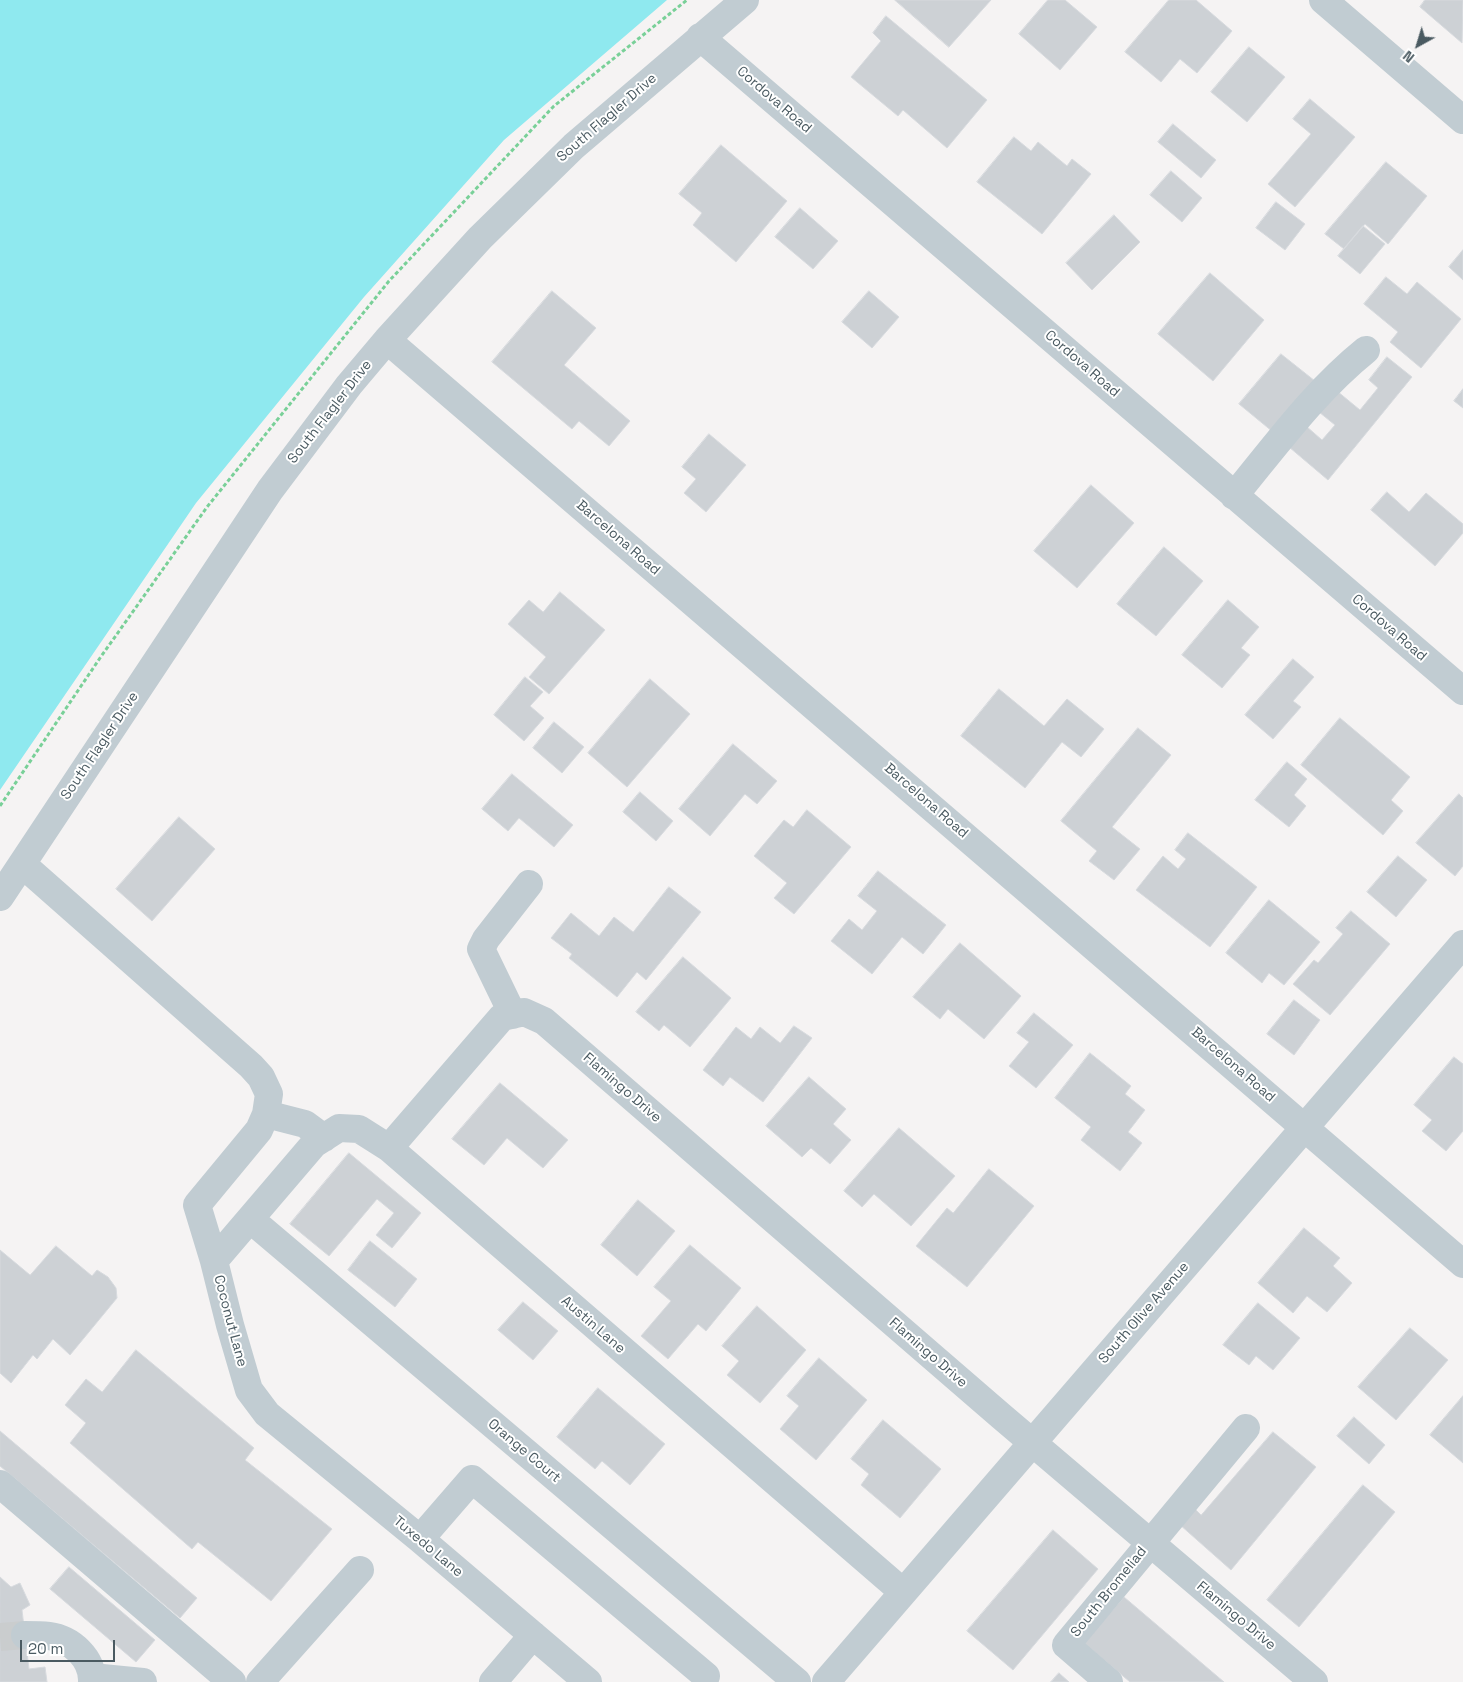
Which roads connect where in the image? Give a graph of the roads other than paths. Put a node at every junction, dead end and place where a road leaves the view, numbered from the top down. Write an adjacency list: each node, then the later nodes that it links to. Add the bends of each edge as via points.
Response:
1 (745, 0): 3 (street, South Flagler Drive)
2 (1323, 0): 4 (street)
3 (700, 37): 5 (street, South Flagler Drive, via 574,146 480,238); 7 (street, Cordova Road)
4 (1463, 120)
5 (387, 340): 9 (street, South Flagler Drive, via 270,490); 15 (street, Barcelona Road)
6 (1366, 350): 7 (street, via 1323,389)
7 (1234, 496): 8 (street, Cordova Road)
8 (1463, 692)
9 (22, 864): 11 (street, South Flagler Drive); 14 (street, via 261,1076 269,1094)
10 (529, 884): 13 (street, via 481,949)
11 (0, 898)
12 (1463, 944): 15 (street, South Olive Avenue)
13 (513, 1015): 17 (street, via 502,1018); 24 (street, Flamingo Drive, via 524,1012 544,1021)
14 (266, 1114): 16 (street, via 305,1124); 20 (street, via 259,1130 197,1205)
15 (1305, 1126): 21 (street, Barcelona Road); 24 (street, South Olive Avenue)
16 (324, 1138): 17 (street, Austin Lane, via 339,1128 359,1129); 18 (street, Austin Lane, via 314,1144)
17 (389, 1148): 29 (street, Austin Lane)
18 (279, 1185): 19 (street, Coconut Lane)
19 (250, 1219): 20 (street, Coconut Lane); 39 (street, Orange Court)
20 (214, 1261): 22 (street, Coconut Lane, via 249,1390)
21 (1463, 1264)
22 (267, 1414): 26 (street, Tuxedo Lane)
23 (1246, 1428): 27 (street)
24 (1033, 1442): 27 (street, Flamingo Drive); 29 (street, South Olive Avenue)
25 (0, 1484): 33 (street)
26 (420, 1539): 31 (street, Tuxedo Lane); 32 (street, via 472,1479)
27 (1150, 1542): 41 (street, South Bromeliad, via 1066,1645); 42 (street, Flamingo Drive)
28 (360, 1570): 36 (street)
29 (903, 1592): 40 (street, South Olive Avenue)
30 (25, 1635): 34 (street, via 51,1636 67,1642 90,1664)
31 (533, 1636): 37 (street); 38 (street, Tuxedo Lane)
32 (706, 1676)
33 (222, 1679)
34 (92, 1680): 35 (street)
35 (143, 1682)
36 (260, 1682)
37 (493, 1682)
38 (588, 1682)
39 (797, 1682)
40 (826, 1682)
41 (1109, 1682)
42 (1314, 1682)

